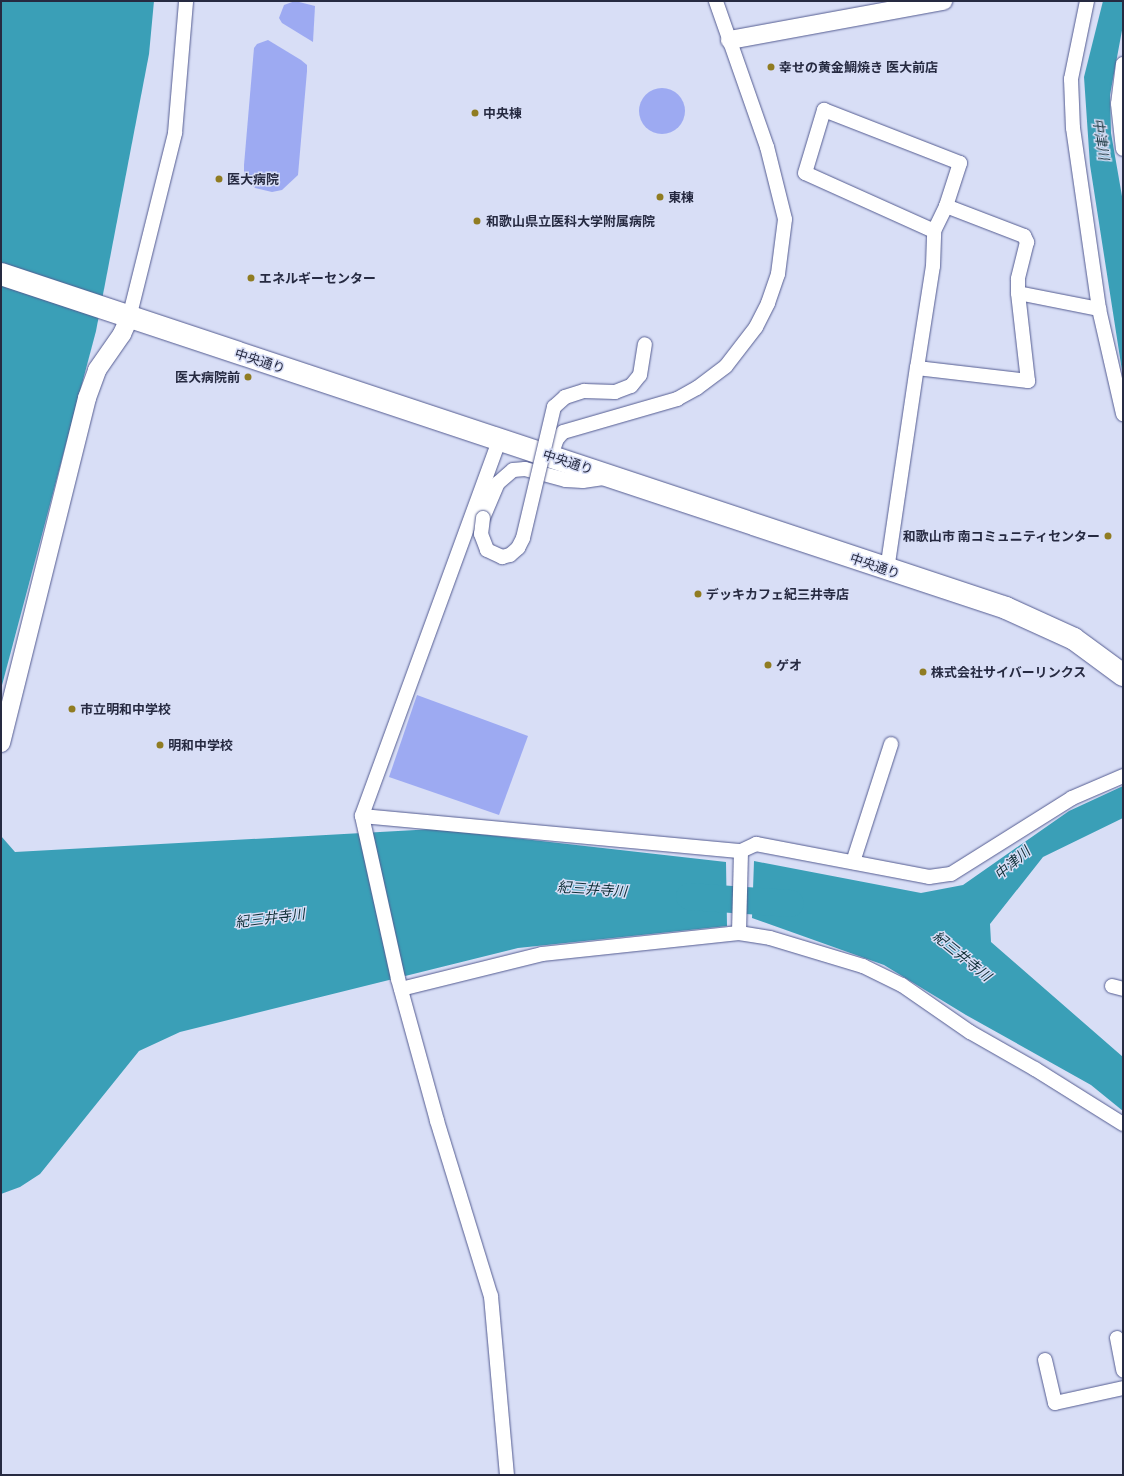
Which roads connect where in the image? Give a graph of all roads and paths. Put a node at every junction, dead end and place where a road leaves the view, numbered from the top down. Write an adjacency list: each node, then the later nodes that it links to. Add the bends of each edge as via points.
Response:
1 (186, 1): 13 (street, via 175,133)
2 (716, 1): 5 (street)
3 (943, 1): 5 (street)
4 (1087, 1): 12 (street, via 1071,79 1072,107 1081,198)
5 (730, 40): 18 (street, via 767,147 786,219 778,274 768,303 756,327 726,366 697,388 677,399 563,432 557,440)
6 (1123, 64): 7 (street, via 1118,104)
7 (1123, 148)
8 (946, 206): 9 (street); 9 (street, via 960,163 824,110 805,173); 11 (street, via 1024,236 1027,242 1018,279)
9 (934, 231): 15 (street, via 933,266)
10 (1, 274): 13 (highway, 中央通り)
11 (1018, 293): 12 (street); 15 (street, via 1028,381)
12 (1099, 309): 16 (street)
13 (119, 314): 17 (highway, 中央通り); 22 (street, via 116,344 97,370 87,398)
14 (645, 344): 19 (street, bridge, via 640,376 631,386 615,392 584,391 565,397 554,407 523,538 518,548 510,555 502,557 486,550 481,534 483,518 498,483 513,470 524,469 566,480 583,481)
15 (917, 368): 20 (street)
16 (1123, 414)
17 (499, 441): 18 (highway, 中央通り); 25 (street)
18 (552, 456): 19 (highway, 中央通り)
19 (612, 477): 20 (highway, 中央通り)
20 (887, 570): 21 (highway, 中央通り, via 1033,619 1090,649)
21 (1123, 675)
22 (1, 744)
23 (892, 744): 27 (street)
24 (1123, 776): 27 (street, via 1072,798 951,874 929,877)
25 (364, 821): 26 (street); 29 (street)
26 (741, 855): 27 (street, via 756,844); 28 (street)
27 (853, 862)
28 (739, 928): 29 (street, via 542,954); 30 (street, via 863,966 902,985 970,1032)
29 (399, 984): 35 (street, via 437,1121 491,1296)
30 (1123, 1124)
31 (1117, 1338): 33 (street)
32 (1045, 1360): 34 (street, via 1055,1404)
33 (1123, 1370)
34 (1123, 1388)
35 (507, 1475)

